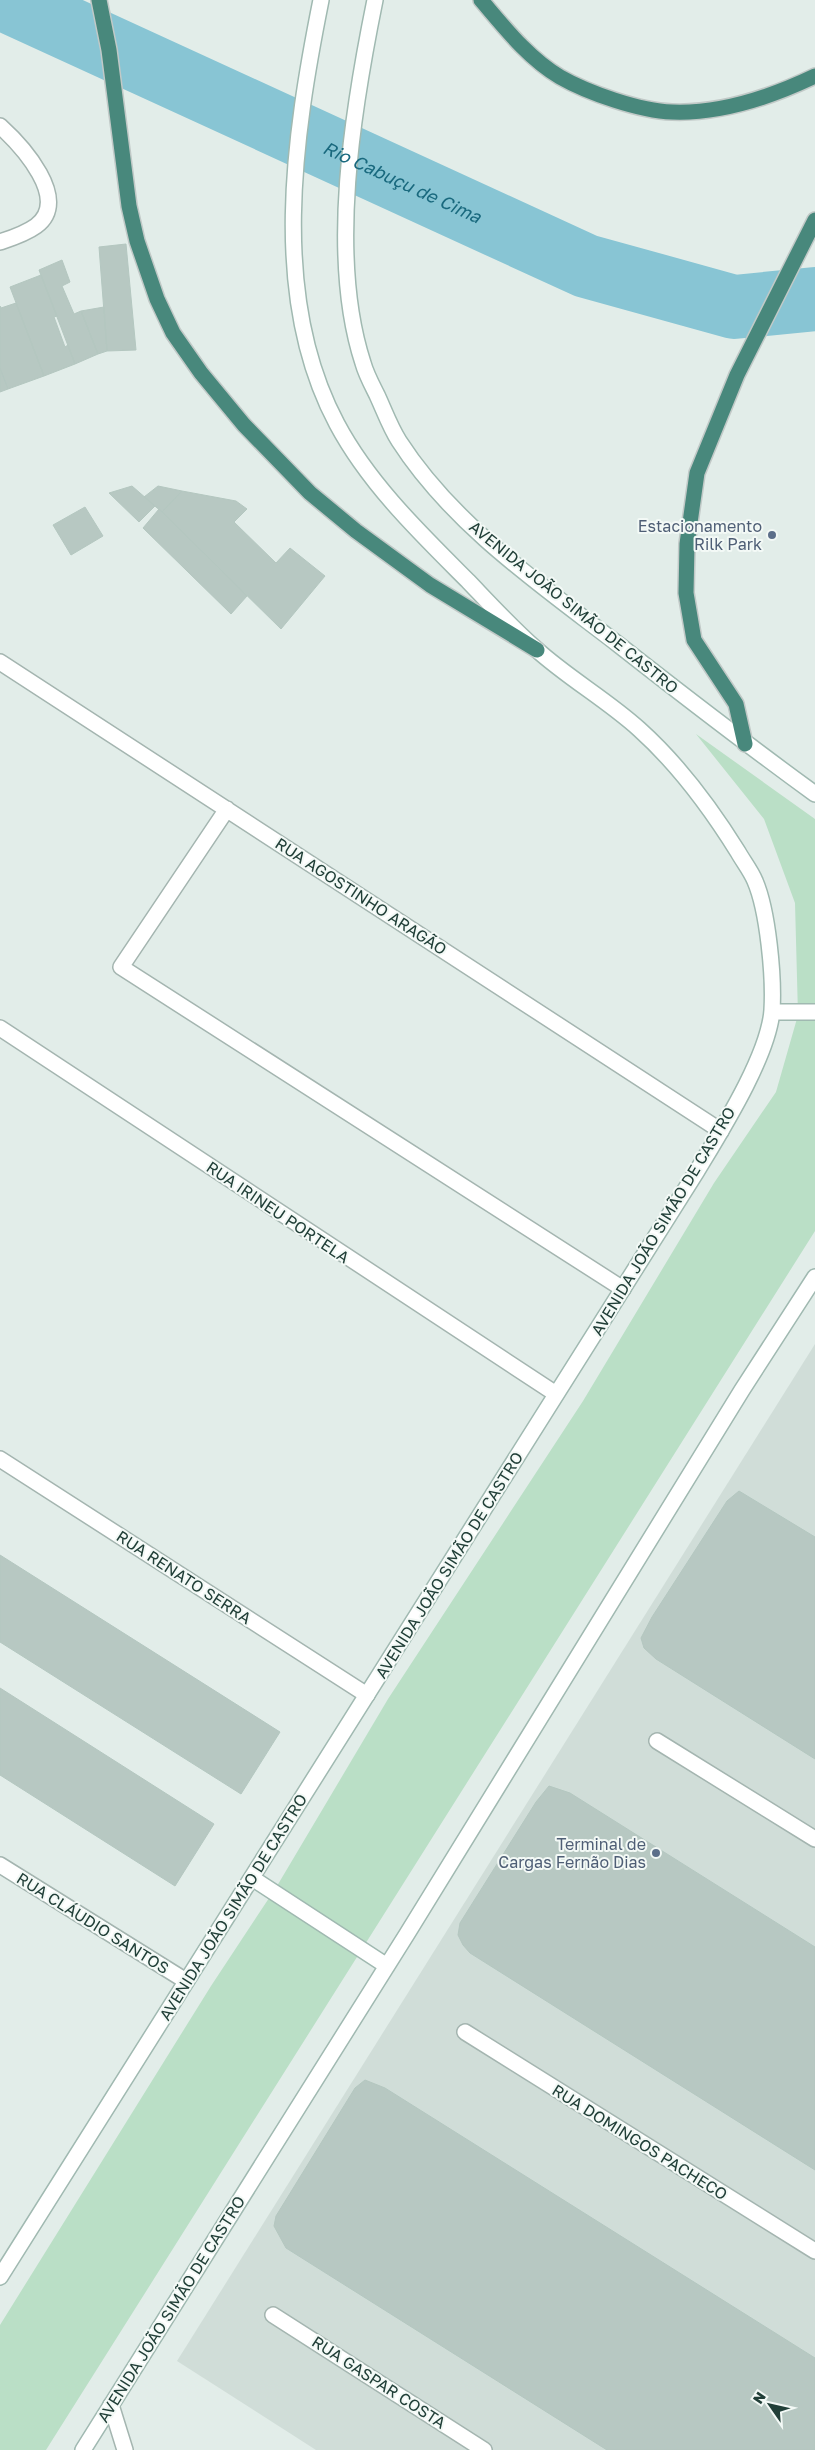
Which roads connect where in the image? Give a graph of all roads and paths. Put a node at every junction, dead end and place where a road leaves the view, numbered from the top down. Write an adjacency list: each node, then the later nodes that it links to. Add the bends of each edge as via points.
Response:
1 (99, 0): 9 (highway, via 109,50 129,206 157,299 173,333 244,425 310,493 430,585)
2 (320, 0): 9 (main road, AVENIDA JOÃO SIMÃO DE CASTRO, via 293,194 293,259 298,307 316,372 335,422 362,466 418,531)
3 (375, 0): 11 (main road, AVENIDA JOÃO SIMÃO DE CASTRO, via 359,78 346,210 349,302 363,364 398,440 436,488 476,530)
4 (481, 0): 5 (highway, via 514,40 559,76 610,100 671,112 724,108 783,91)
5 (815, 76)
6 (0, 126): 8 (main road, via 13,137 38,170 48,201 45,215 36,226)
7 (814, 221): 11 (highway, via 738,375 697,473 687,544 686,593 694,640 736,704)
8 (0, 242)
9 (537, 650): 14 (main road, AVENIDA JOÃO SIMÃO DE CASTRO, via 639,729 679,769 722,828 756,881 768,936)
10 (0, 662): 13 (main road, RUA AGOSTINHO ARAGÃO)
11 (745, 744): 12 (main road, AVENIDA JOÃO SIMÃO DE CASTRO)
12 (815, 794)
13 (227, 809): 17 (main road, RUA AGOSTINHO ARAGÃO); 19 (main road, via 121,967)
14 (772, 1012): 15 (main road); 17 (main road, AVENIDA JOÃO SIMÃO DE CASTRO, via 762,1051)
15 (815, 1012)
16 (0, 1028): 20 (main road, RUA IRINEU PORTELA)
17 (721, 1131): 19 (main road, AVENIDA JOÃO SIMÃO DE CASTRO)
18 (815, 1277): 27 (main road, AVENIDA JOÃO SIMÃO DE CASTRO)
19 (623, 1289): 20 (main road, AVENIDA JOÃO SIMÃO DE CASTRO)
20 (556, 1394): 22 (main road, AVENIDA JOÃO SIMÃO DE CASTRO)
21 (0, 1460): 22 (main road, RUA RENATO SERRA)
22 (367, 1695): 26 (main road, AVENIDA JOÃO SIMÃO DE CASTRO)
23 (657, 1741): 24 (main road)
24 (815, 1839)
25 (0, 1865): 28 (main road, RUA CLÁUDIO SANTOS)
26 (252, 1878): 27 (main road); 28 (main road, AVENIDA JOÃO SIMÃO DE CASTRO)
27 (386, 1966): 33 (main road, AVENIDA JOÃO SIMÃO DE CASTRO)
28 (186, 1981): 31 (main road, AVENIDA JOÃO SIMÃO DE CASTRO)
29 (466, 2032): 30 (main road, RUA DOMINGOS PACHECO)
30 (815, 2251)
31 (0, 2277)
32 (273, 2315): 36 (main road, RUA GASPAR COSTA)
33 (111, 2405): 34 (main road, AVENIDA JOÃO SIMÃO DE CASTRO); 35 (main road)
34 (83, 2450)
35 (125, 2450)
36 (484, 2450)

